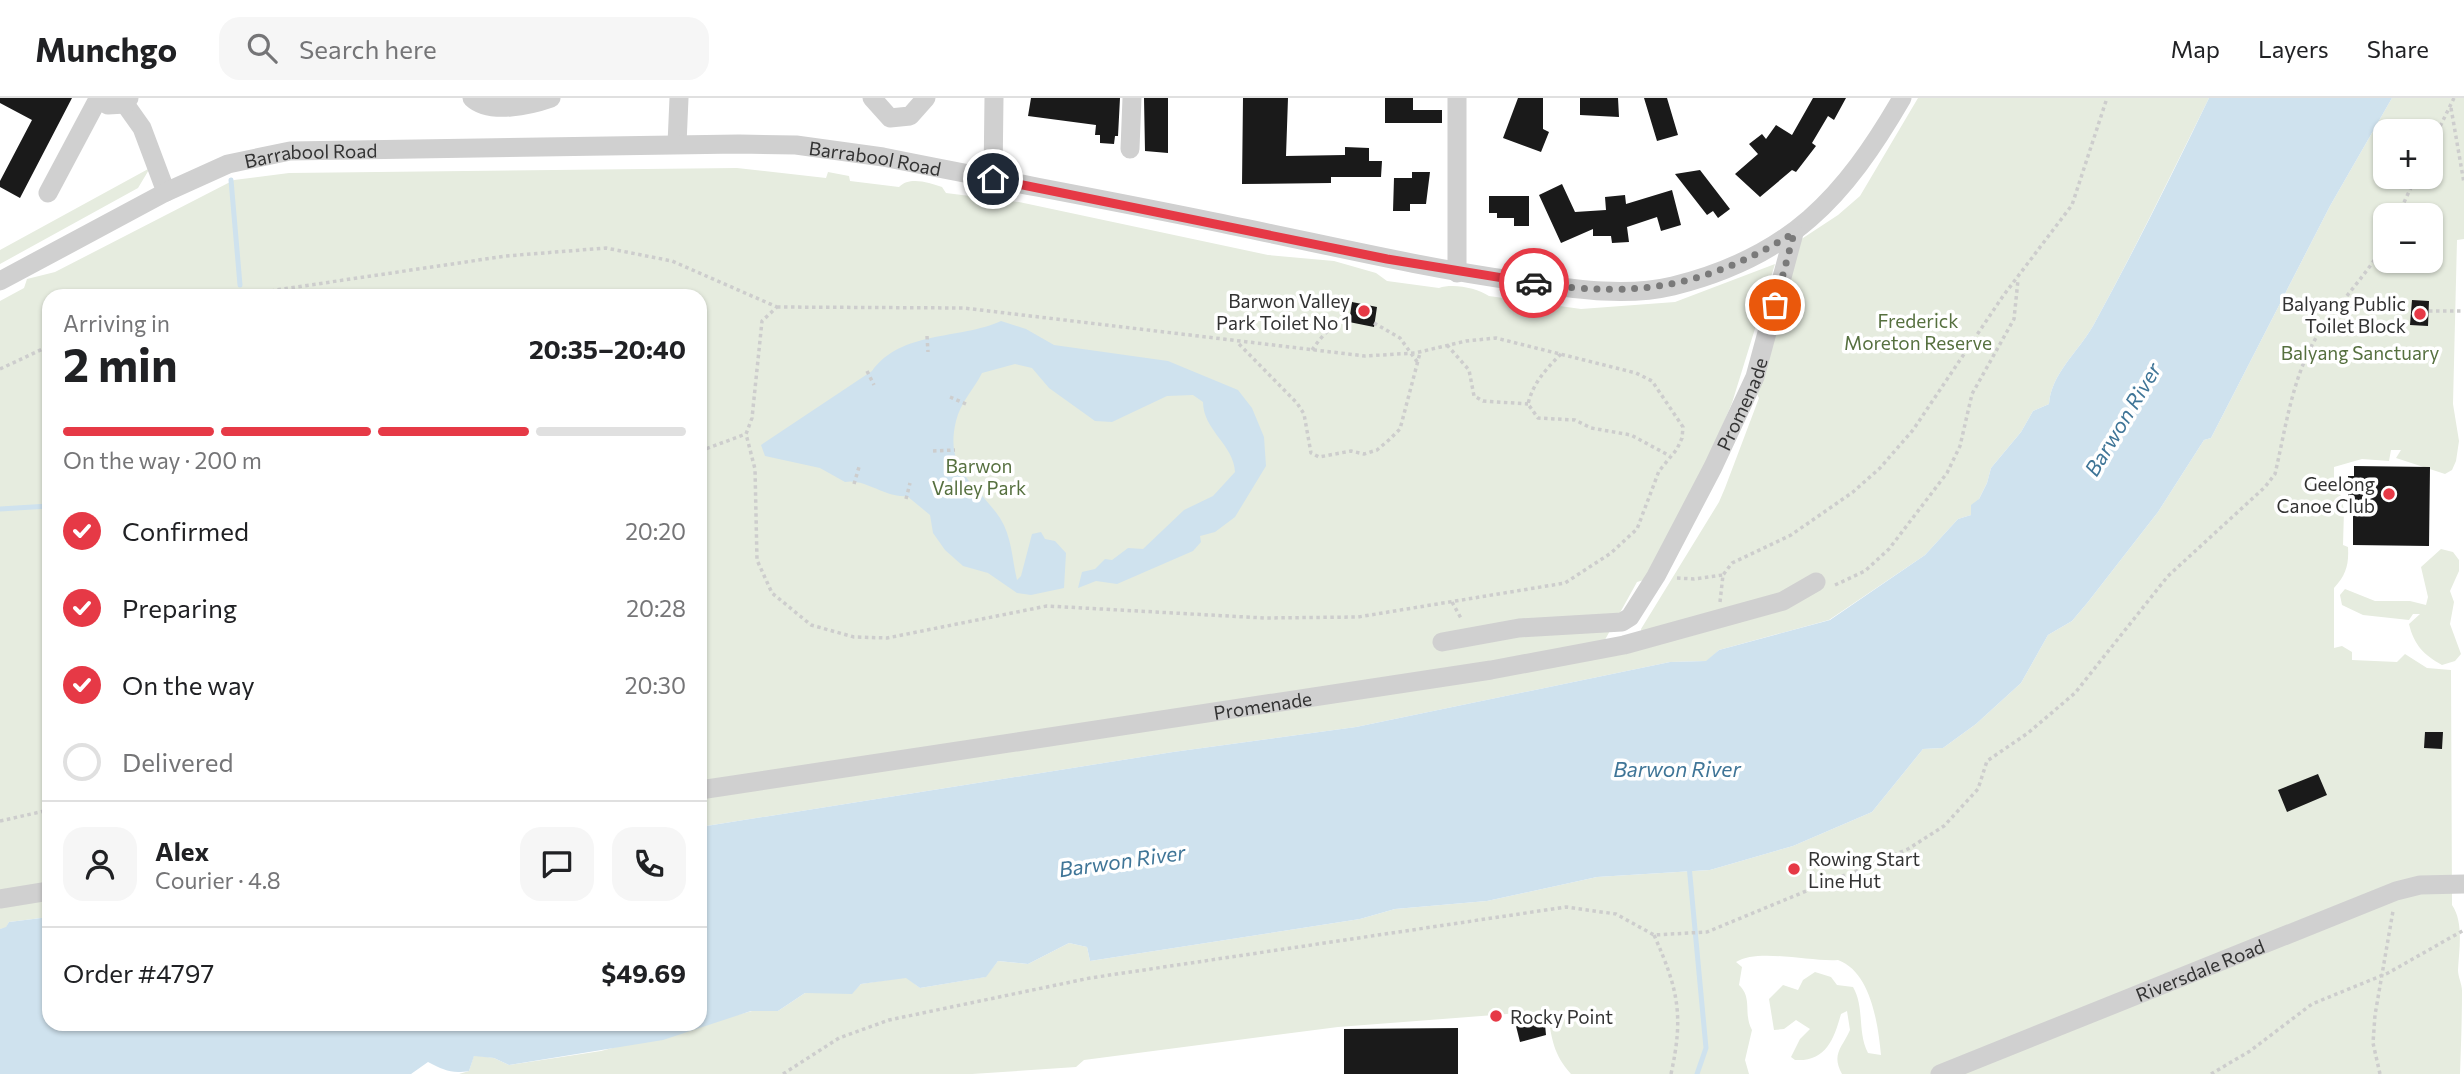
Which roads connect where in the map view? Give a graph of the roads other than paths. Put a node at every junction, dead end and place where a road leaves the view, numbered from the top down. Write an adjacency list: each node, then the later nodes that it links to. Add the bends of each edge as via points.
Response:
1 (472, 98): 2 (street, via 478,104 500,106 530,106)
2 (551, 98)
3 (679, 98): 11 (street)
4 (872, 98): 5 (street, via 890,118 910,116)
5 (926, 98)
6 (994, 98): 13 (street)
7 (1132, 98): 12 (street)
8 (1457, 98): 17 (street)
9 (1902, 98): 16 (street, Barrabool Road, via 1841,191)
10 (127, 101): 14 (street); 15 (street, via 108,105 98,99)
11 (677, 144): 13 (street, Barrabool Road, via 796,145); 14 (street, Barrabool Road, via 290,151 228,164)
12 (1129, 149)
13 (993, 179): 17 (street, Barrabool Road)
14 (166, 191): 18 (street, Barrabool Road)
15 (48, 193)
16 (1794, 233): 17 (street, Barrabool Road, via 1755,256 1670,286 1575,289); 20 (street, Promenade, via 1755,377 1713,467 1630,617 1622,622 1570,622)
17 (1457, 272)
18 (0, 281)
19 (1824, 584): 21 (street, Promenade, via 1719,621 1624,645 1491,670)
20 (1441, 642)
21 (707, 789)
22 (2464, 884): 25 (street, Riversdale Road, via 2420,885 2396,891)
23 (42, 892): 24 (street)
24 (0, 899)
25 (1940, 1074)

